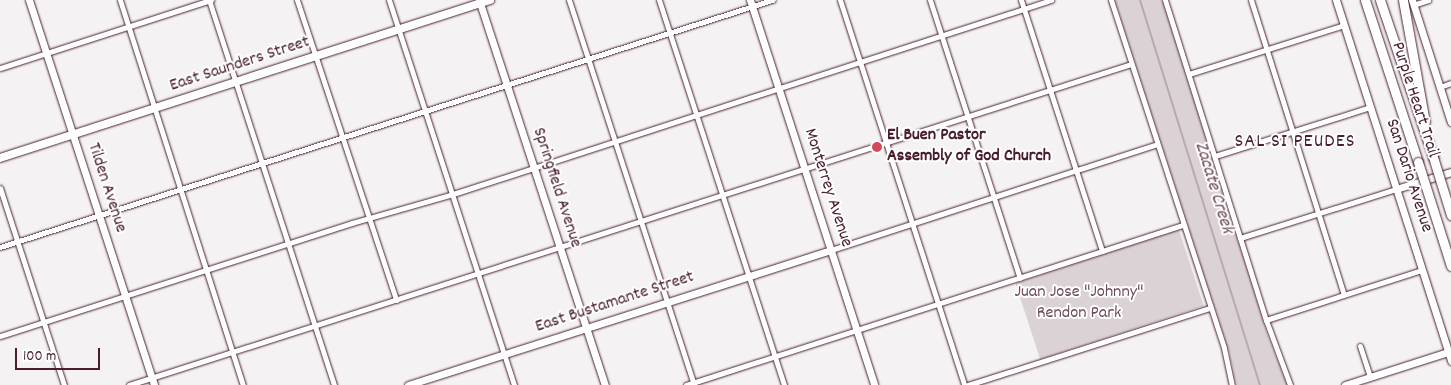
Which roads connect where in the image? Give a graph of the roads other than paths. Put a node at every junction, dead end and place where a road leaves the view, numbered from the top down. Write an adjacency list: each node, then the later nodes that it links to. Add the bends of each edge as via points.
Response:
1 (30, 0): 33 (street, Tilden Avenue)
2 (120, 0): 28 (street)
3 (210, 0): 28 (street); 41 (street)
4 (297, 0): 34 (street)
5 (389, 0): 29 (street)
6 (490, 0): 23 (main road, East Saunders Street)
7 (569, 0): 35 (street)
8 (659, 0): 30 (street)
9 (772, 0): 25 (street)
10 (840, 0): 36 (street)
11 (930, 0): 31 (street)
12 (1020, 0): 26 (street)
13 (1051, 0): 26 (street)
14 (1110, 0): 37 (street)
15 (1165, 0): 40 (street)
16 (1251, 0): 32 (street)
17 (1336, 0): 27 (street, San Dario Avenue)
18 (1359, 0): 39 (highway)
19 (1365, 0): 39 (highway, Purple Heart Trail)
20 (1380, 0): 54 (highway, Purple Heart Trail)
21 (1403, 0): 54 (highway, via 1424,107)
22 (1428, 0): 24 (street)
23 (480, 2): 29 (main road, East Saunders Street); 43 (street, Springfield Avenue)
24 (1413, 2): 44 (street)
25 (751, 3): 30 (street); 45 (street, Monterrey Avenue)
26 (1023, 9): 31 (street); 46 (street)
27 (1344, 25): 32 (street); 47 (street, San Dario Avenue)
28 (128, 27): 33 (street); 48 (street)
29 (399, 29): 34 (main road, East Saunders Street); 49 (street)
30 (671, 33): 35 (street); 50 (street)
31 (942, 35): 36 (street); 51 (street)
32 (1266, 49): 40 (street); 53 (street)
33 (47, 53): 38 (street); 55 (street, Tilden Avenue)
34 (317, 56): 41 (main road, East Saunders Street); 56 (street)
35 (589, 59): 43 (street); 57 (street)
36 (860, 62): 45 (street); 58 (street)
37 (1131, 64): 46 (street); 59 (street)
38 (0, 68)
39 (1386, 68): 87 (highway, Purple Heart Trail, bridge)
40 (1189, 74): 60 (street)
41 (236, 82): 48 (main road, East Saunders Street); 62 (street)
42 (1451, 83): 44 (street)
43 (507, 85): 49 (street); 63 (street, Springfield Avenue)
44 (1440, 87): 52 (street)
45 (779, 88): 50 (street); 64 (street, Monterrey Avenue)
46 (1050, 90): 51 (street); 65 (street)
47 (1370, 107): 53 (street); 68 (street, San Dario Avenue)
48 (154, 109): 55 (main road, East Saunders Street); 69 (street)
49 (426, 111): 56 (street); 70 (street)
50 (697, 114): 57 (street); 71 (street)
51 (968, 116): 58 (street); 72 (street)
52 (1451, 122)
53 (1292, 131): 60 (street); 73 (street)
54 (1425, 132): 74 (highway, Purple Heart Trail, bridge)
55 (73, 135): 61 (main road, East Saunders Street); 75 (street, Tilden Avenue)
56 (344, 137): 62 (street); 76 (street)
57 (616, 141): 63 (street); 77 (street)
58 (886, 142): 64 (street); 78 (street)
59 (1157, 144): 65 (street); 79 (street)
60 (1214, 156): 80 (street)
61 (0, 158)
62 (262, 163): 69 (street); 82 (street)
63 (534, 168): 70 (street); 84 (street, Springfield Avenue)
64 (805, 169): 71 (street); 85 (street, Monterrey Avenue)
65 (1076, 171): 72 (street); 86 (street)
66 (1451, 172): 68 (street)
67 (0, 188): 81 (street)
68 (1396, 189): 73 (street); 89 (street, San Dario Avenue)
69 (180, 190): 75 (street); 88 (street)
70 (453, 194): 76 (street); 90 (street)
71 (723, 195): 77 (street); 91 (street)
72 (994, 197): 78 (street); 92 (street)
73 (1318, 213): 80 (street); 93 (street)
74 (1451, 214)
75 (99, 216): 81 (street); 94 (street, Tilden Avenue)
76 (371, 220): 82 (street); 95 (street)
77 (642, 222): 84 (street); 96 (street)
78 (912, 224): 85 (street); 97 (street)
79 (1183, 225): 86 (street); 98 (street)
80 (1240, 238): 99 (street)
81 (17, 242): 83 (street); 100 (street)
82 (288, 243): 88 (street); 101 (street)
83 (0, 247)
84 (560, 248): 90 (street); 102 (street, Springfield Avenue)
85 (831, 250): 91 (street, East Bustamante Street); 103 (street, Monterrey Avenue)
86 (1102, 251): 92 (street)
87 (1451, 266)
88 (206, 270): 94 (street); 107 (street)
89 (1422, 270): 93 (street); 106 (street, San Dario Avenue)
90 (479, 275): 95 (street); 108 (street)
91 (749, 276): 96 (street, East Bustamante Street); 109 (street)
92 (1020, 278): 97 (street)
93 (1344, 295): 99 (street)
94 (125, 296): 100 (street); 112 (street, Tilden Avenue)
95 (396, 300): 101 (street)
96 (667, 302): 102 (street, East Bustamante Street); 113 (street)
97 (938, 304): 103 (street); 124 (street)
98 (1210, 308): 124 (street); 125 (street)
99 (1266, 320): 126 (street)
100 (43, 322): 104 (street); 114 (street)
101 (315, 325): 107 (street); 117 (street)
102 (586, 328): 108 (street, East Bustamante Street); 120 (street, Springfield Avenue)
103 (857, 330): 109 (street); 123 (street, Monterrey Avenue)
104 (0, 336)
105 (1360, 346): 111 (street)
106 (1450, 351): 110 (street, San Dario Avenue); 111 (street)
107 (232, 352): 112 (street); 116 (street)
108 (504, 354): 118 (street, East Bustamante Street); 119 (street)
109 (775, 356): 113 (street); 122 (street)
110 (1451, 361)
111 (1370, 377): 127 (street)
112 (153, 381): 115 (street)
113 (694, 384): 121 (street)
114 (64, 385)
115 (129, 385)
116 (243, 385)
117 (334, 385)
118 (408, 385)
119 (514, 385)
120 (605, 385)
121 (686, 385)
122 (784, 385)
123 (874, 385)
124 (966, 385)
125 (1232, 385)
126 (1290, 385)
127 (1345, 385)

